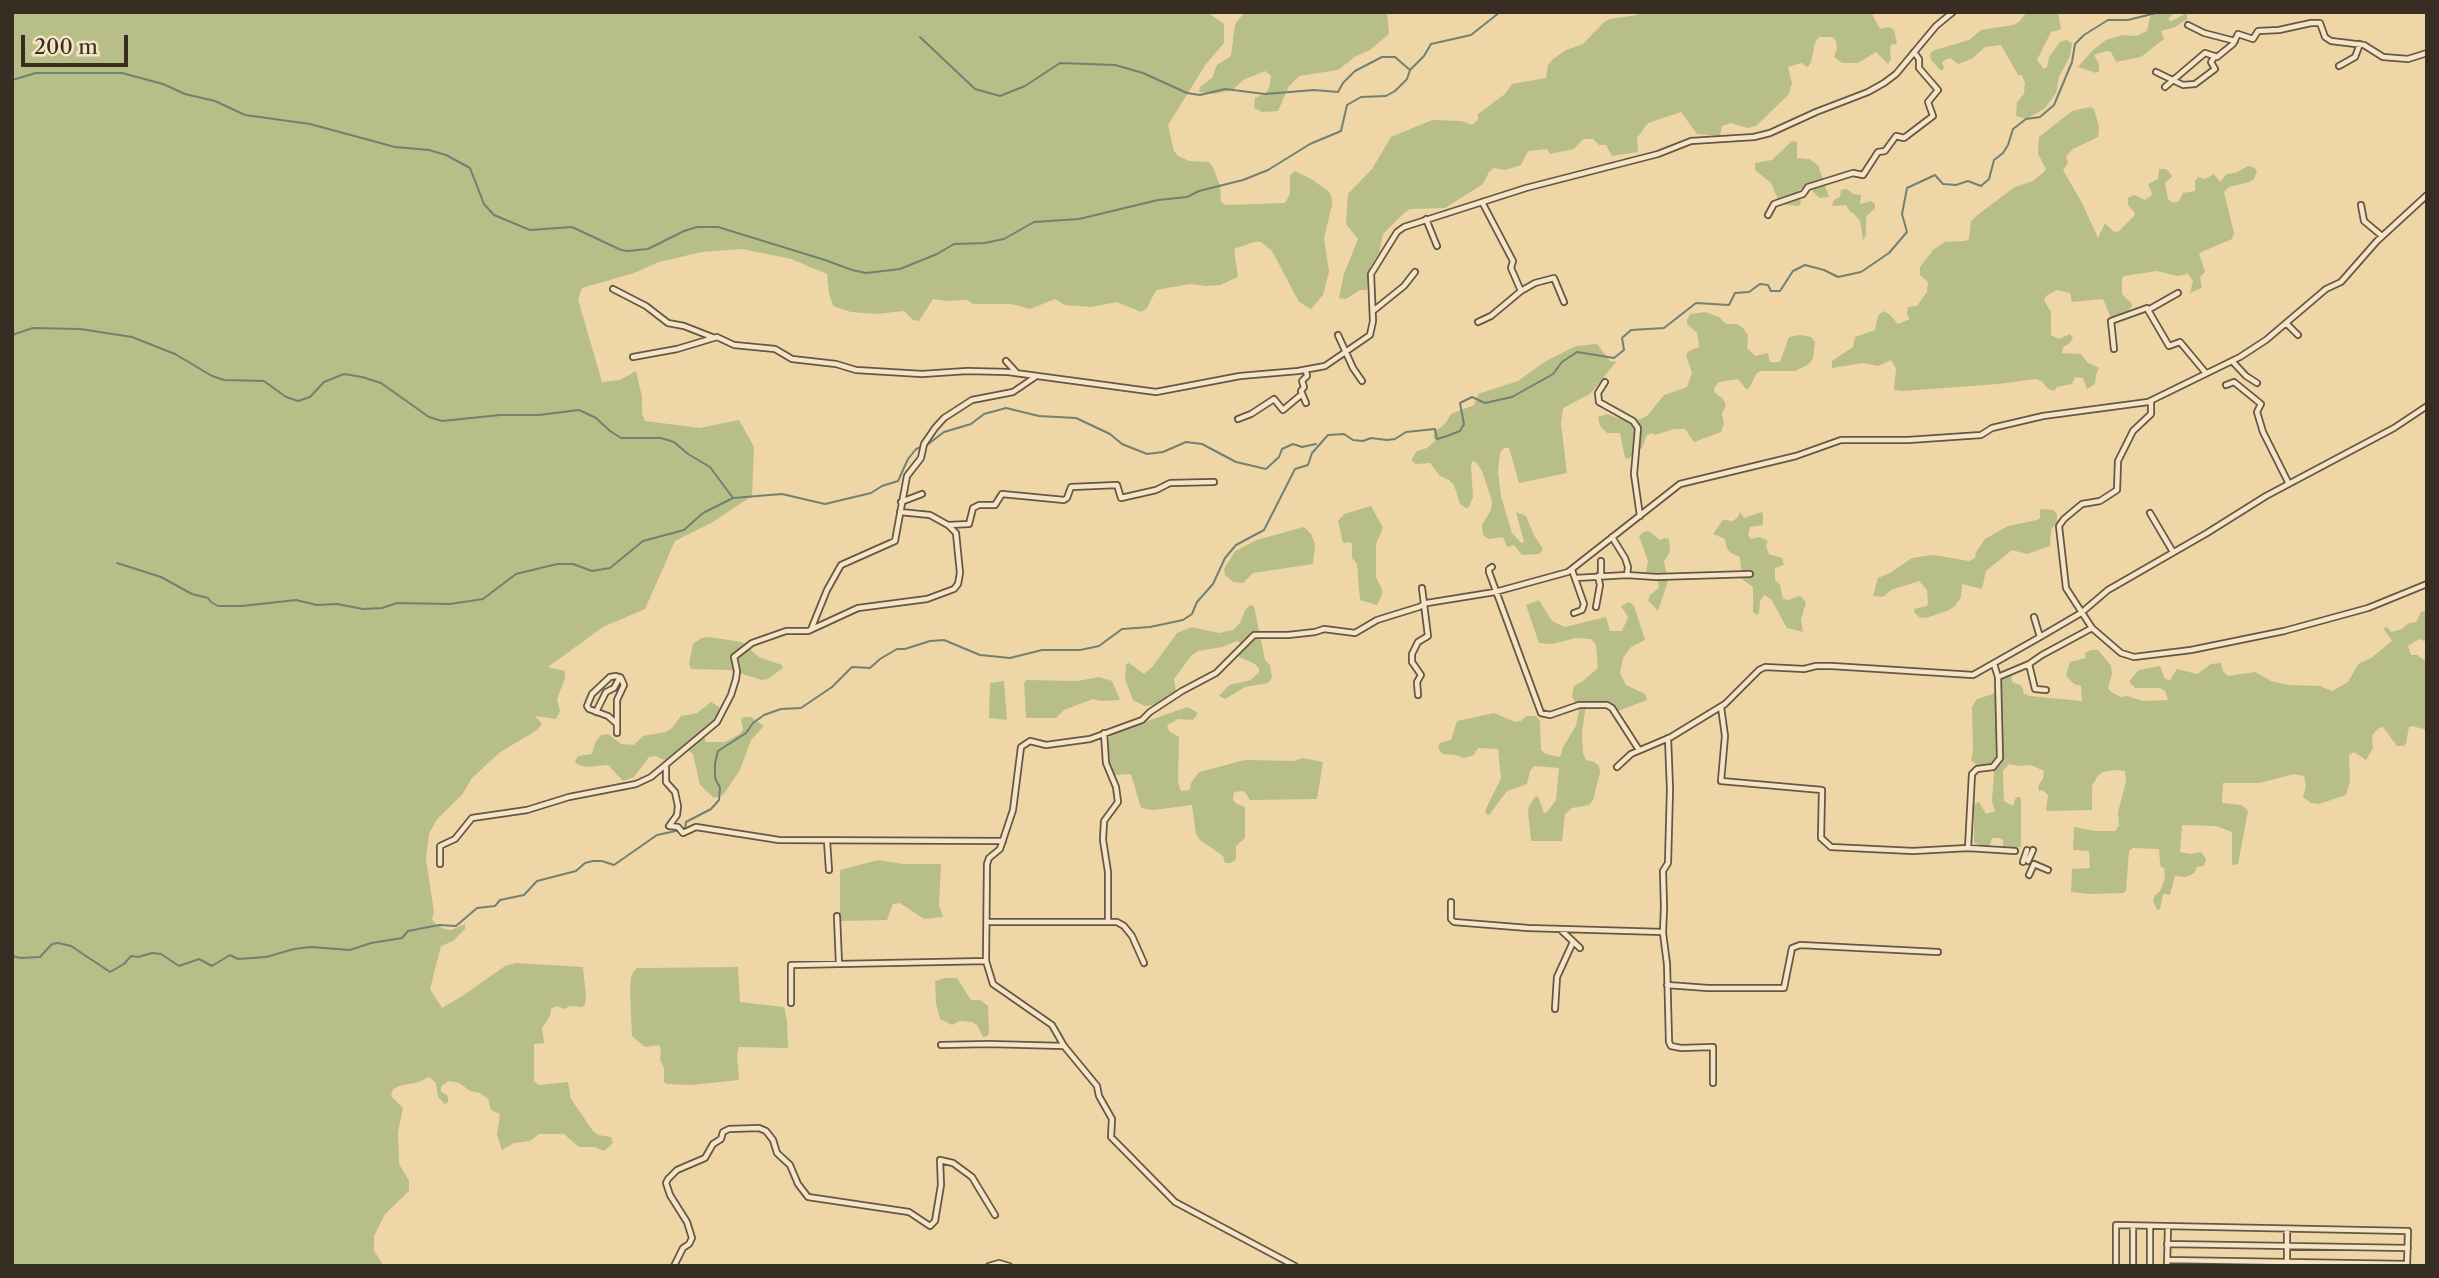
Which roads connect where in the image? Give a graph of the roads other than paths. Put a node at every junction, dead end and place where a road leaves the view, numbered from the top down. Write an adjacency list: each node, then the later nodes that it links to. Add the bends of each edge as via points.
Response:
1 (1953, 12): 5 (street)
2 (2188, 25): 3 (street)
3 (2235, 41): 4 (street, via 2239,33 2251,39 2259,31 2318,23 2331,41); 7 (street)
4 (2360, 44): 6 (street, via 2388,58 2408,59); 8 (street, via 2356,57)
5 (1914, 52): 13 (street, via 1896,74 1876,87 1769,133 1690,141); 15 (street, via 1919,68 1938,89 1927,102 1933,115 1904,138 1896,136 1863,175 1853,173 1808,187 1803,194 1774,204)
6 (2427, 53)
7 (2215, 56): 10 (street, via 2205,53); 10 (street, via 2211,61 2215,69 2199,83 2187,86)
8 (2339, 66)
9 (2157, 72): 10 (street)
10 (2174, 79): 11 (street)
11 (2165, 88)
12 (2427, 195): 17 (street)
13 (1482, 202): 16 (street); 21 (street, via 1513,261 1511,268)
14 (2361, 205): 17 (street, via 2364,221)
15 (1768, 215)
16 (1426, 219): 18 (street); 25 (street, via 1397,232 1373,269)
17 (2382, 236): 27 (street, via 2341,282 2326,289)
18 (1437, 246)
19 (1415, 272): 25 (street)
20 (613, 289): 30 (street, via 668,323)
21 (1521, 291): 23 (street, via 1554,278); 26 (street)
22 (2178, 293): 24 (street)
23 (1564, 302)
24 (2147, 308): 31 (street, via 2111,321); 37 (street, via 2169,345 2180,342)
25 (1373, 311): 32 (street, via 1370,335)
26 (1478, 321)
27 (2287, 324): 29 (street); 35 (street)
28 (1338, 335): 32 (street)
29 (2298, 335)
30 (712, 337): 33 (street); 38 (street, via 734,345 775,349 792,359 856,370)
31 (2114, 349)
32 (1345, 353): 36 (street, via 1325,366); 40 (street)
33 (633, 357)
34 (1006, 361): 38 (street)
35 (2232, 361): 37 (street); 42 (street)
36 (1306, 370): 39 (street, via 1240,376 1156,392); 44 (street)
37 (2205, 372): 45 (street)
38 (1016, 373): 39 (street)
39 (1035, 376): 52 (street, via 1013,392 977,397 944,418 907,476)
40 (1362, 381)
41 (1605, 382): 55 (street, via 1598,393 1599,402 1638,428 1634,474)
42 (2257, 383)
43 (2226, 385): 50 (street, via 2234,382 2261,404 2257,412 2263,432)
44 (1302, 394): 46 (street); 48 (street, via 1283,410 1274,400)
45 (2151, 401): 55 (street, via 2043,416 1981,435 1841,440 1796,456 1680,484); 72 (street, via 2151,414 2133,431 2117,463 2118,488 2100,501 2082,504 2060,523 2066,589)
46 (1306, 403)
47 (2427, 406): 50 (street)
48 (1238, 419)
49 (1214, 482): 56 (street, via 1170,483 1121,498 1117,485 1072,486 1064,500 1002,494 995,505 973,508 971,524)
50 (2289, 484): 58 (street)
51 (922, 494): 52 (street)
52 (901, 502): 53 (street)
53 (900, 512): 56 (street, via 924,513); 74 (street, via 894,542 839,568)
54 (2150, 513): 58 (street)
55 (1640, 516): 57 (street)
56 (948, 525): 74 (street, via 958,539 960,573 954,589 927,599 858,608)
57 (1612, 537): 61 (street); 63 (street, via 1625,558)
58 (2173, 552): 72 (street, via 2108,590)
59 (1601, 561): 64 (street)
60 (1492, 567): 68 (street, via 1489,572)
61 (1572, 570): 65 (street); 68 (street)
62 (1750, 574): 63 (street)
63 (1627, 575): 64 (street)
64 (1600, 576): 65 (street); 70 (street)
65 (1576, 578): 71 (street, via 1584,607)
66 (2427, 584): 75 (street, via 2368,608 2192,650 2129,657)
67 (1422, 588): 69 (street)
68 (1497, 592): 69 (street); 89 (street, via 1541,713 1607,705)
69 (1424, 604): 82 (street, via 1428,637 1418,642 1412,657 1421,675); 87 (street, via 1355,633 1324,629 1254,635 1209,678 1142,720)
70 (1596, 607)
71 (1574, 613)
72 (2081, 613): 75 (street); 76 (street)
73 (2034, 618): 76 (street)
74 (812, 628): 90 (street, via 783,631 737,653 736,679 721,716)
75 (2092, 628): 78 (street)
76 (2040, 637): 77 (street)
77 (1994, 664): 80 (street); 83 (street, via 1973,675 1769,666)
78 (2029, 664): 80 (street); 81 (street, via 2035,688)
79 (620, 677): 84 (street); 84 (street, via 610,677 590,697 587,708); 85 (street, via 624,685 617,700)
80 (1998, 677): 94 (street, via 2000,758 1993,767 1973,771)
81 (2046, 690)
82 (1418, 695)
83 (1721, 707): 88 (street); 94 (street, via 1725,736 1721,781 1822,790 1821,838 1831,847)
84 (596, 712): 85 (street)
85 (616, 723): 86 (street)
86 (617, 733)
87 (1104, 733): 93 (street, via 1046,745 1030,741 1021,747 1015,803); 102 (street, via 1106,763 1118,802 1104,821)
88 (1668, 738): 89 (street); 105 (street)
89 (1639, 750): 91 (street)
90 (666, 766): 92 (street, via 666,782 675,792 678,806 668,826 688,832 696,827 779,840); 96 (street, via 642,783 472,818 455,839 440,846)
91 (1617, 767)
92 (827, 841): 93 (street); 97 (street)
93 (1003, 841): 103 (street, via 987,864)
94 (1968, 848): 95 (street)
95 (2015, 851)
96 (440, 864)
97 (829, 870)
98 (2048, 870): 99 (street, via 2028,858)
99 (2029, 875)
100 (1451, 902): 104 (street, via 1454,922)
101 (837, 916): 111 (street)
102 (1108, 920): 103 (street); 110 (street, via 1128,930)
103 (988, 922): 109 (street)
104 (1562, 930): 105 (street); 106 (street)
105 (1663, 932): 112 (street)
106 (1573, 942): 107 (street); 114 (street, via 1557,977)
107 (1580, 948)
108 (1938, 952): 112 (street, via 1800,945 1792,948 1784,988)
109 (986, 961): 111 (street); 116 (street, via 993,984 1048,1021)
110 (1144, 963)
111 (839, 964): 113 (street, via 791,965)
112 (1667, 985): 117 (street, via 1669,1044 1714,1048)
113 (790, 1003)
114 (1555, 1009)
115 (941, 1045): 116 (street)
116 (1064, 1046): 132 (street, via 1097,1086 1112,1119 1111,1137 1175,1202)
117 (1713, 1083)
118 (995, 1215): 129 (street, via 972,1177 940,1160 941,1185 935,1221 930,1226 909,1212 808,1197 766,1130 729,1129 705,1158 667,1179 692,1238)
119 (2133, 1226): 120 (street); 133 (street, via 2116,1225); 134 (street)
120 (2150, 1226): 121 (street); 135 (street)
121 (2168, 1227): 122 (street); 123 (street)
122 (2287, 1229): 124 (street); 125 (street, via 2408,1231)
123 (2167, 1244): 124 (street); 126 (street)
124 (2287, 1245): 125 (street); 127 (street)
125 (2408, 1248): 128 (street)
126 (2167, 1263): 127 (street)
127 (2287, 1264): 128 (street)
128 (2407, 1265)
129 (674, 1266)
130 (989, 1266): 131 (street)
131 (1009, 1266)
132 (1295, 1266)
133 (2116, 1266)
134 (2133, 1266)
135 (2150, 1266)

